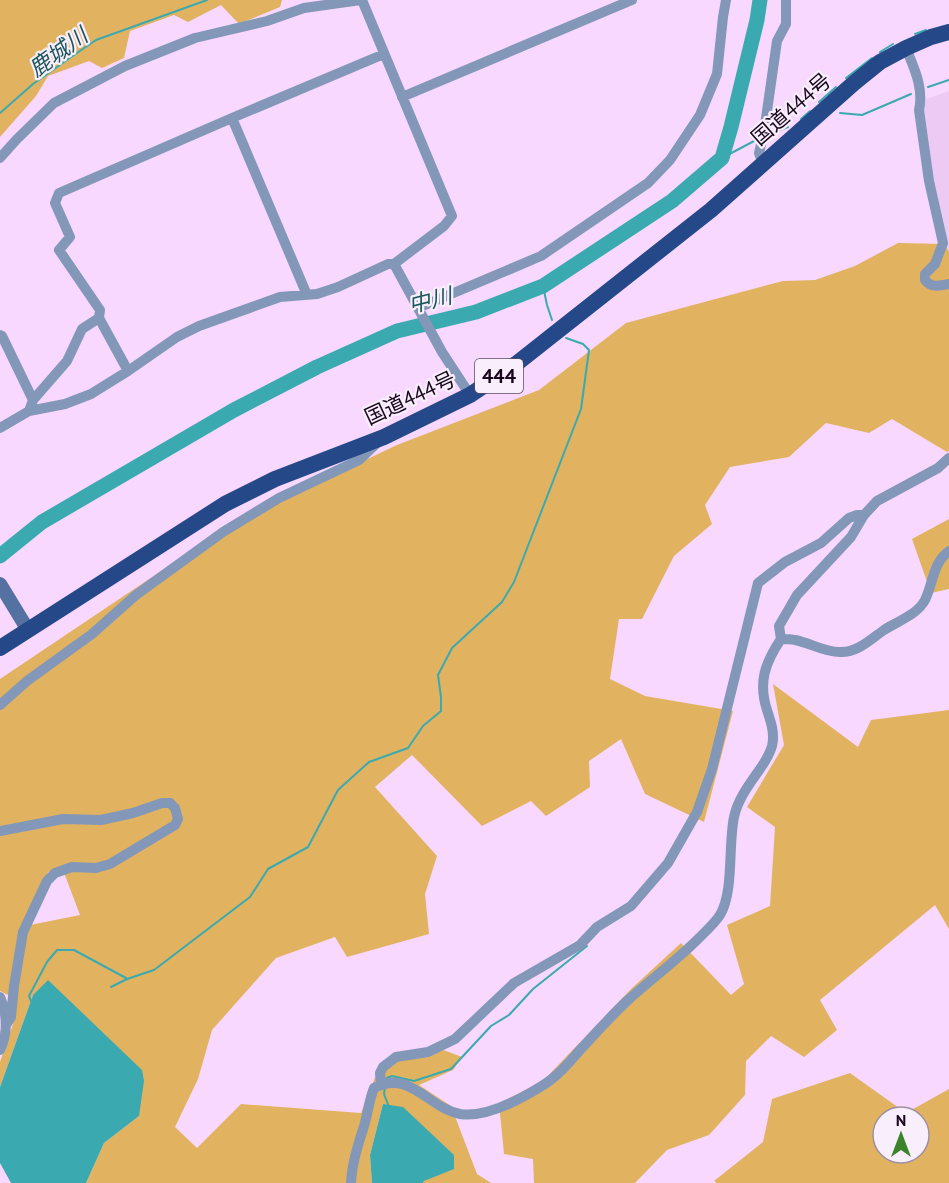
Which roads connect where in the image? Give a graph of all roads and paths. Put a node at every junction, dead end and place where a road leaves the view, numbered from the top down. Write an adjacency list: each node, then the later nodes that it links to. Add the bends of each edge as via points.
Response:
1 (362, 0): 7 (street); 10 (street, via 304,8 195,38 125,66 54,103)
2 (632, 0): 8 (street)
3 (726, 0): 15 (street, via 717,74 700,115 670,160 648,183 541,256)
4 (786, 0): 11 (street, via 786,24 777,41 759,153)
5 (949, 32): 6 (highway, 国道444号 / 444)
6 (906, 48): 11 (highway, 国道444号 / 444, via 871,69); 13 (street, via 920,84 919,110 929,181 943,243 925,280 936,286)
7 (384, 54): 8 (street); 9 (street)
8 (402, 98): 12 (street, via 452,216)
9 (232, 118): 14 (street); 16 (street, via 59,193 55,203 70,237 59,250 100,310)
10 (0, 158)
11 (763, 164): 19 (highway, 国道444号 / 444, via 551,337)
12 (394, 264): 14 (street); 15 (street)
13 (949, 284)
14 (307, 295): 18 (street, via 280,297 199,326)
15 (417, 308): 19 (street)
16 (99, 318): 18 (street); 20 (street, via 82,329 67,360)
17 (0, 335): 20 (street)
18 (128, 371): 21 (street, via 91,394)
19 (470, 395): 23 (highway, 国道444号 / 444)
20 (33, 400): 21 (street)
21 (29, 411): 22 (street)
22 (0, 428)
23 (384, 437): 28 (highway, 国道444号 / 444, via 275,479 225,504); 31 (street, via 359,460 279,498 223,532 136,595)
24 (949, 458): 25 (street, via 877,501)
25 (864, 515): 29 (street, via 850,537 797,595 779,626); 36 (street, via 849,519 821,543 785,562 758,584 712,769 698,812 668,863 631,906 597,927 580,945 514,983 455,1039 428,1053 396,1057 383,1066 380,1074)
26 (949, 551): 29 (street, via 938,564 919,609 861,647 841,653)
27 (0, 584): 28 (main road)
28 (27, 630): 30 (highway, 国道444号 / 444)
29 (782, 639): 36 (street, via 765,670 762,687 774,733 772,746 734,817 727,894 713,924 626,1002 563,1069 542,1087 503,1106 477,1115 461,1114 448,1111 398,1082)
30 (0, 648)
31 (0, 705)
32 (0, 831): 34 (street, via 63,819 101,820 162,802 175,808 178,819 175,825 110,864 72,867 55,873 47,881 23,932 11,1017)
33 (0, 997): 34 (street)
34 (6, 1025): 35 (street)
35 (0, 1050)
36 (385, 1083): 37 (street, via 374,1088 370,1097)
37 (351, 1183)

